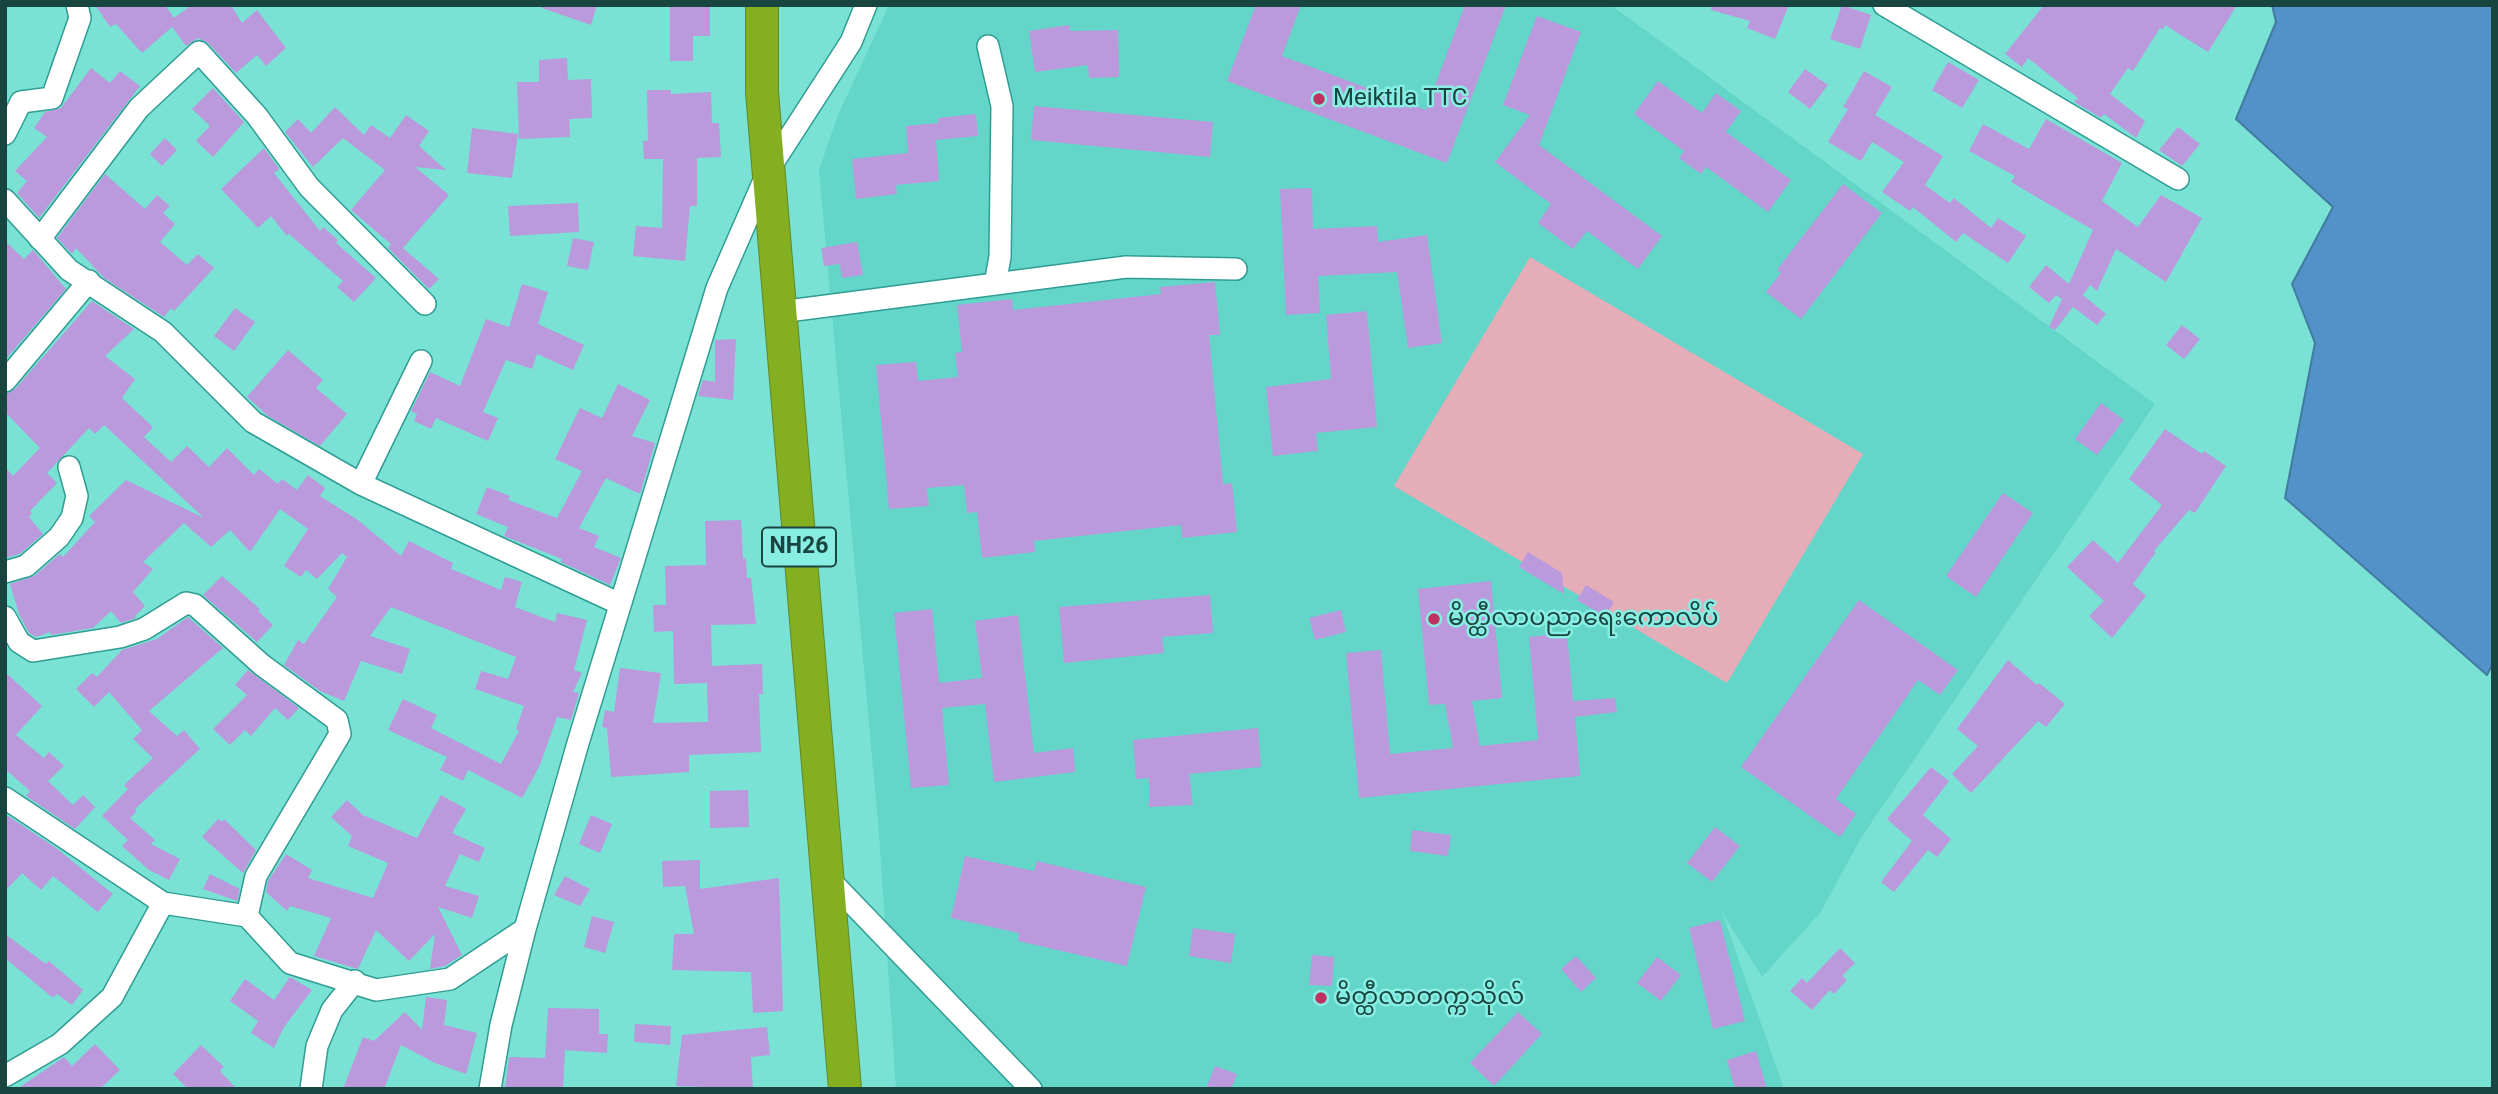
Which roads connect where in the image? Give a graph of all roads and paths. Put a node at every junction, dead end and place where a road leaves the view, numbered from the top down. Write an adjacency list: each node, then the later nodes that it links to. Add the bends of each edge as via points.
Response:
1 (77, 5): 6 (street, via 80,19 52,98 21,102)
2 (762, 5): 7 (highway, NH26)
3 (866, 5): 7 (street, via 851,42)
4 (1884, 5): 8 (street)
5 (988, 46): 13 (street, via 1002,106 1000,257)
6 (5, 134)
7 (768, 169): 15 (highway, NH26); 21 (street, via 718,288)
8 (2178, 179)
9 (5, 200): 10 (street)
10 (40, 239): 12 (street, via 69,270); 14 (street, via 139,108 199,52 257,116 309,187)
11 (1236, 269): 13 (street, via 1126,267)
12 (89, 281): 17 (street); 19 (street, via 163,332 254,422)
13 (995, 284): 15 (street)
14 (425, 303)
15 (780, 312): 24 (highway, NH26)
16 (421, 360): 19 (street)
17 (5, 381)
18 (69, 467): 20 (street, via 77,496 72,518 59,537 26,566)
19 (361, 484): 21 (street)
20 (5, 572)
21 (620, 604): 27 (street)
22 (5, 617): 26 (street, via 19,642 33,651 120,637 145,629 186,603 195,605 262,665 337,720 340,734 256,876)
23 (5, 798): 25 (street)
24 (825, 876): 32 (highway, NH26); 33 (street)
25 (163, 903): 26 (street); 29 (street, via 112,997 61,1044)
26 (247, 916): 28 (street, via 290,963)
27 (525, 929): 28 (street, via 450,979 376,989); 31 (street)
28 (355, 981): 30 (street, via 332,1010 317,1046)
29 (5, 1076)
30 (312, 1089)
31 (490, 1089)
32 (845, 1089)
33 (1031, 1089)

